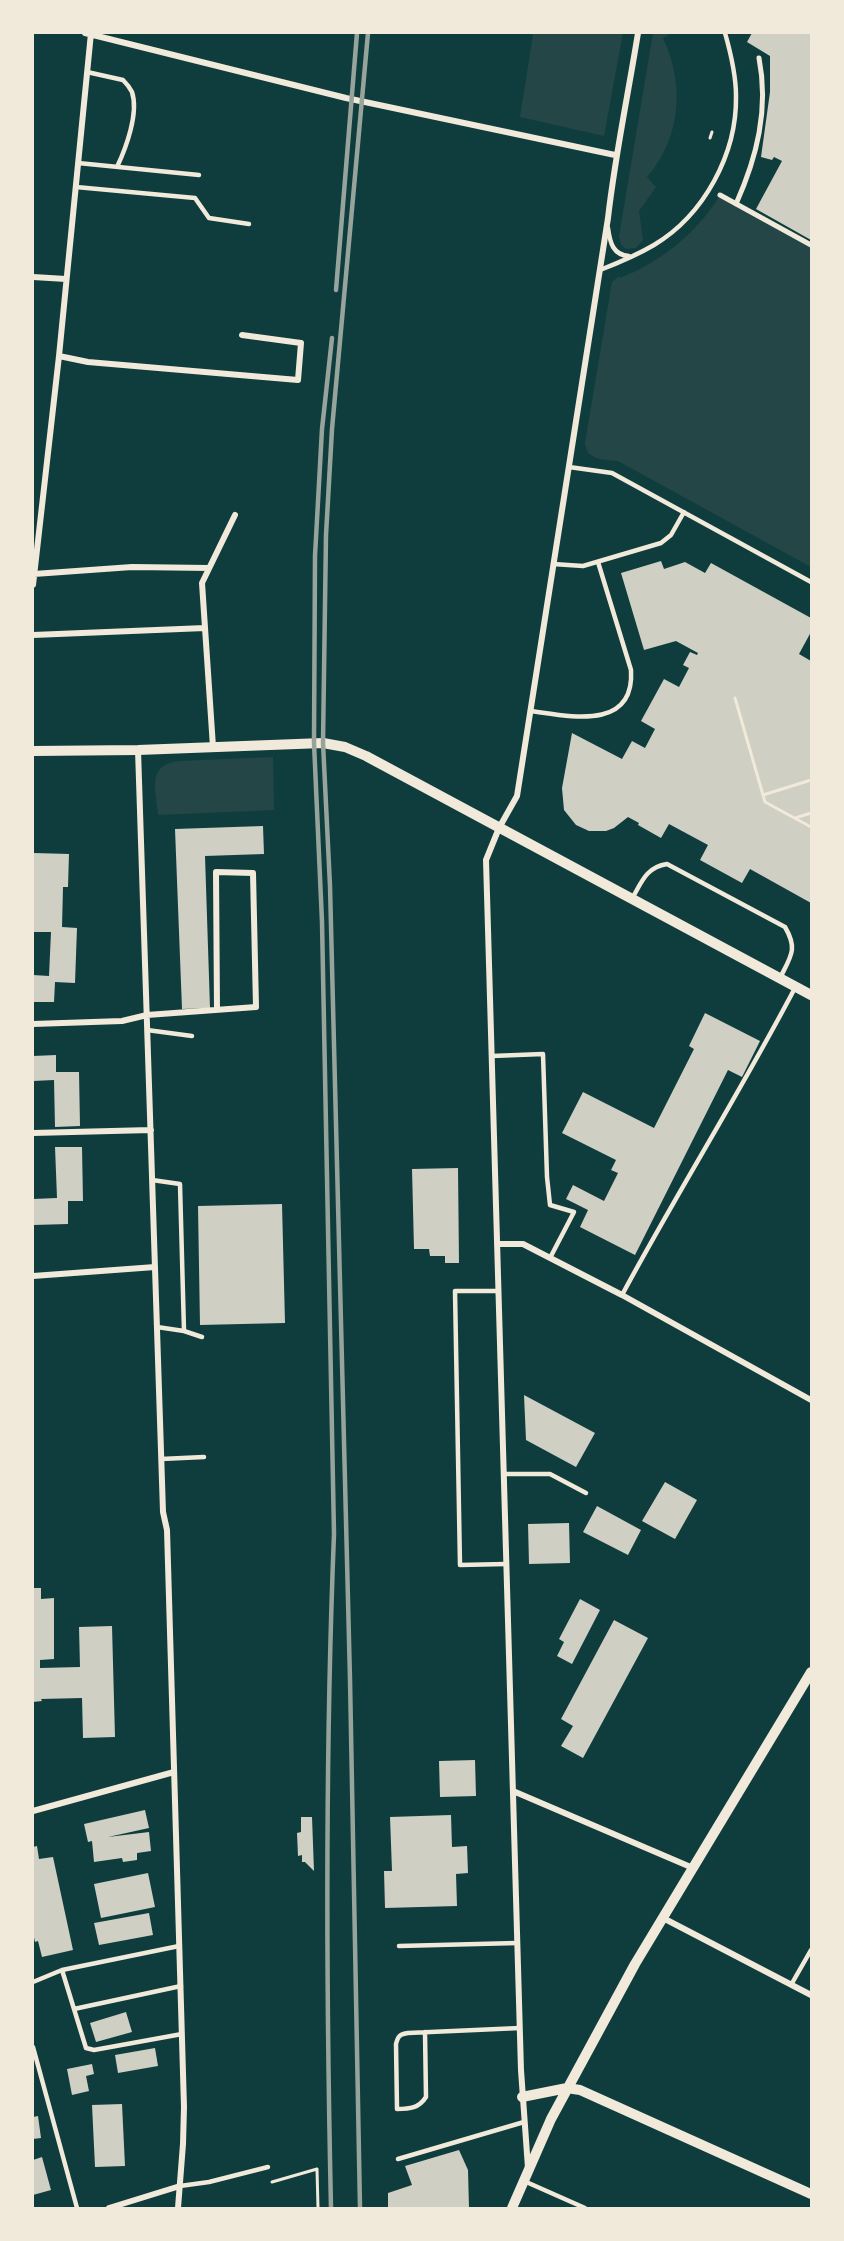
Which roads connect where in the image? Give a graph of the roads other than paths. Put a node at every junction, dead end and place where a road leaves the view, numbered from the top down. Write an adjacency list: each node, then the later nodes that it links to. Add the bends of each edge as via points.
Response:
1 (638, 33): 6 (street)
2 (725, 33): 16 (lane, via 736,96 730,142 722,166 701,201 676,229)
3 (89, 34): 5 (street); 6 (street, via 346,98)
4 (759, 57): 12 (street, via 764,92 760,130)
5 (87, 72): 7 (street); 8 (lane, via 123,80 132,92 129,143)
6 (615, 155): 13 (street)
7 (78, 163): 8 (lane); 10 (street)
8 (117, 167): 9 (lane)
9 (200, 175)
10 (76, 187): 14 (lane, via 195,198 209,218); 19 (street)
11 (720, 195): 12 (street)
12 (736, 204): 15 (street)
13 (608, 218): 16 (lane, via 614,249); 17 (street)
14 (249, 224)
15 (811, 245)
16 (632, 256): 17 (lane)
17 (600, 270): 22 (street)
18 (33, 277): 19 (street)
19 (66, 279): 21 (street)
20 (242, 335): 21 (street, via 301,343 298,380 88,362)
21 (59, 356): 28 (street)
22 (568, 467): 23 (lane, via 612,473); 26 (street)
23 (684, 512): 25 (lane, via 671,535 661,543); 29 (lane)
24 (235, 515): 27 (street)
25 (598, 562): 26 (lane, via 577,567); 33 (lane, via 631,670 629,693 622,704 603,716 572,717)
26 (553, 564): 33 (street)
27 (209, 568): 28 (street, via 132,567); 31 (street, via 202,583)
28 (34, 574): 30 (street)
29 (811, 582)
30 (33, 585)
31 (205, 628): 32 (street); 34 (street)
32 (33, 635)
33 (530, 711): 37 (street, via 517,796)
34 (213, 747): 35 (street); 37 (street, via 323,742 345,747)
35 (138, 750): 36 (street); 43 (street)
36 (33, 751)
37 (499, 828): 38 (street); 47 (street, via 486,860)
38 (633, 898): 39 (street); 39 (lane, via 650,870 667,864 676,867 785,927 793,945)
39 (780, 978): 40 (street)
40 (796, 986): 41 (street); 56 (lane)
41 (811, 995)
42 (218, 1010): 42 (street, via 216,872 253,873 256,1006); 43 (street)
43 (147, 1015): 44 (street, via 122,1021); 45 (street)
44 (33, 1024)
45 (147, 1030): 46 (lane); 48 (street)
46 (192, 1036)
47 (492, 1056): 51 (street); 52 (lane, via 543,1054 550,1205 574,1212)
48 (150, 1130): 49 (street); 50 (street)
49 (33, 1133)
50 (152, 1180): 53 (street); 58 (lane, via 180,1184)
51 (497, 1244): 52 (street, via 523,1244); 55 (street)
52 (550, 1258): 56 (street)
53 (155, 1268): 54 (street); 57 (street)
54 (33, 1276)
55 (498, 1291): 63 (street); 65 (lane, via 455,1292 460,1565)
56 (622, 1295): 60 (street)
57 (157, 1327): 58 (lane); 62 (street)
58 (184, 1331): 59 (lane)
59 (202, 1337)
60 (811, 1400)
61 (204, 1457): 62 (lane)
62 (161, 1459): 67 (street, via 167,1530)
63 (504, 1474): 64 (lane, via 550,1474); 65 (street)
64 (586, 1492)
65 (506, 1564): 68 (street)
66 (811, 1671): 70 (street)
67 (174, 1772): 69 (street); 73 (street)
68 (513, 1791): 70 (street); 72 (street)
69 (33, 1811)
70 (693, 1868): 71 (street)
71 (663, 1918): 78 (street); 86 (street)
72 (517, 1943): 74 (lane); 82 (street)
73 (179, 1946): 76 (lane); 79 (street)
74 (399, 1946)
75 (811, 1950): 78 (lane)
76 (63, 1970): 77 (lane); 81 (lane)
77 (33, 1982)
78 (791, 1985): 80 (street)
79 (181, 1986): 81 (lane); 84 (street)
80 (811, 1995)
81 (74, 2009): 84 (lane, via 86,2048 94,2050)
82 (520, 2028): 83 (lane); 87 (street)
83 (425, 2032): 83 (lane, via 398,2037 398,2109 416,2107 426,2097)
84 (182, 2034): 92 (street)
85 (33, 2046): 94 (lane)
86 (567, 2088): 87 (street); 91 (street); 93 (street, via 580,2090)
87 (522, 2097): 88 (street)
88 (524, 2122): 89 (lane); 91 (street)
89 (398, 2159)
90 (268, 2167): 92 (lane)
91 (526, 2176): 97 (street); 98 (lane)
92 (180, 2186): 95 (street); 96 (street)
93 (811, 2194)
94 (77, 2208)
95 (109, 2208)
96 (178, 2208)
97 (512, 2208)
98 (585, 2208)

